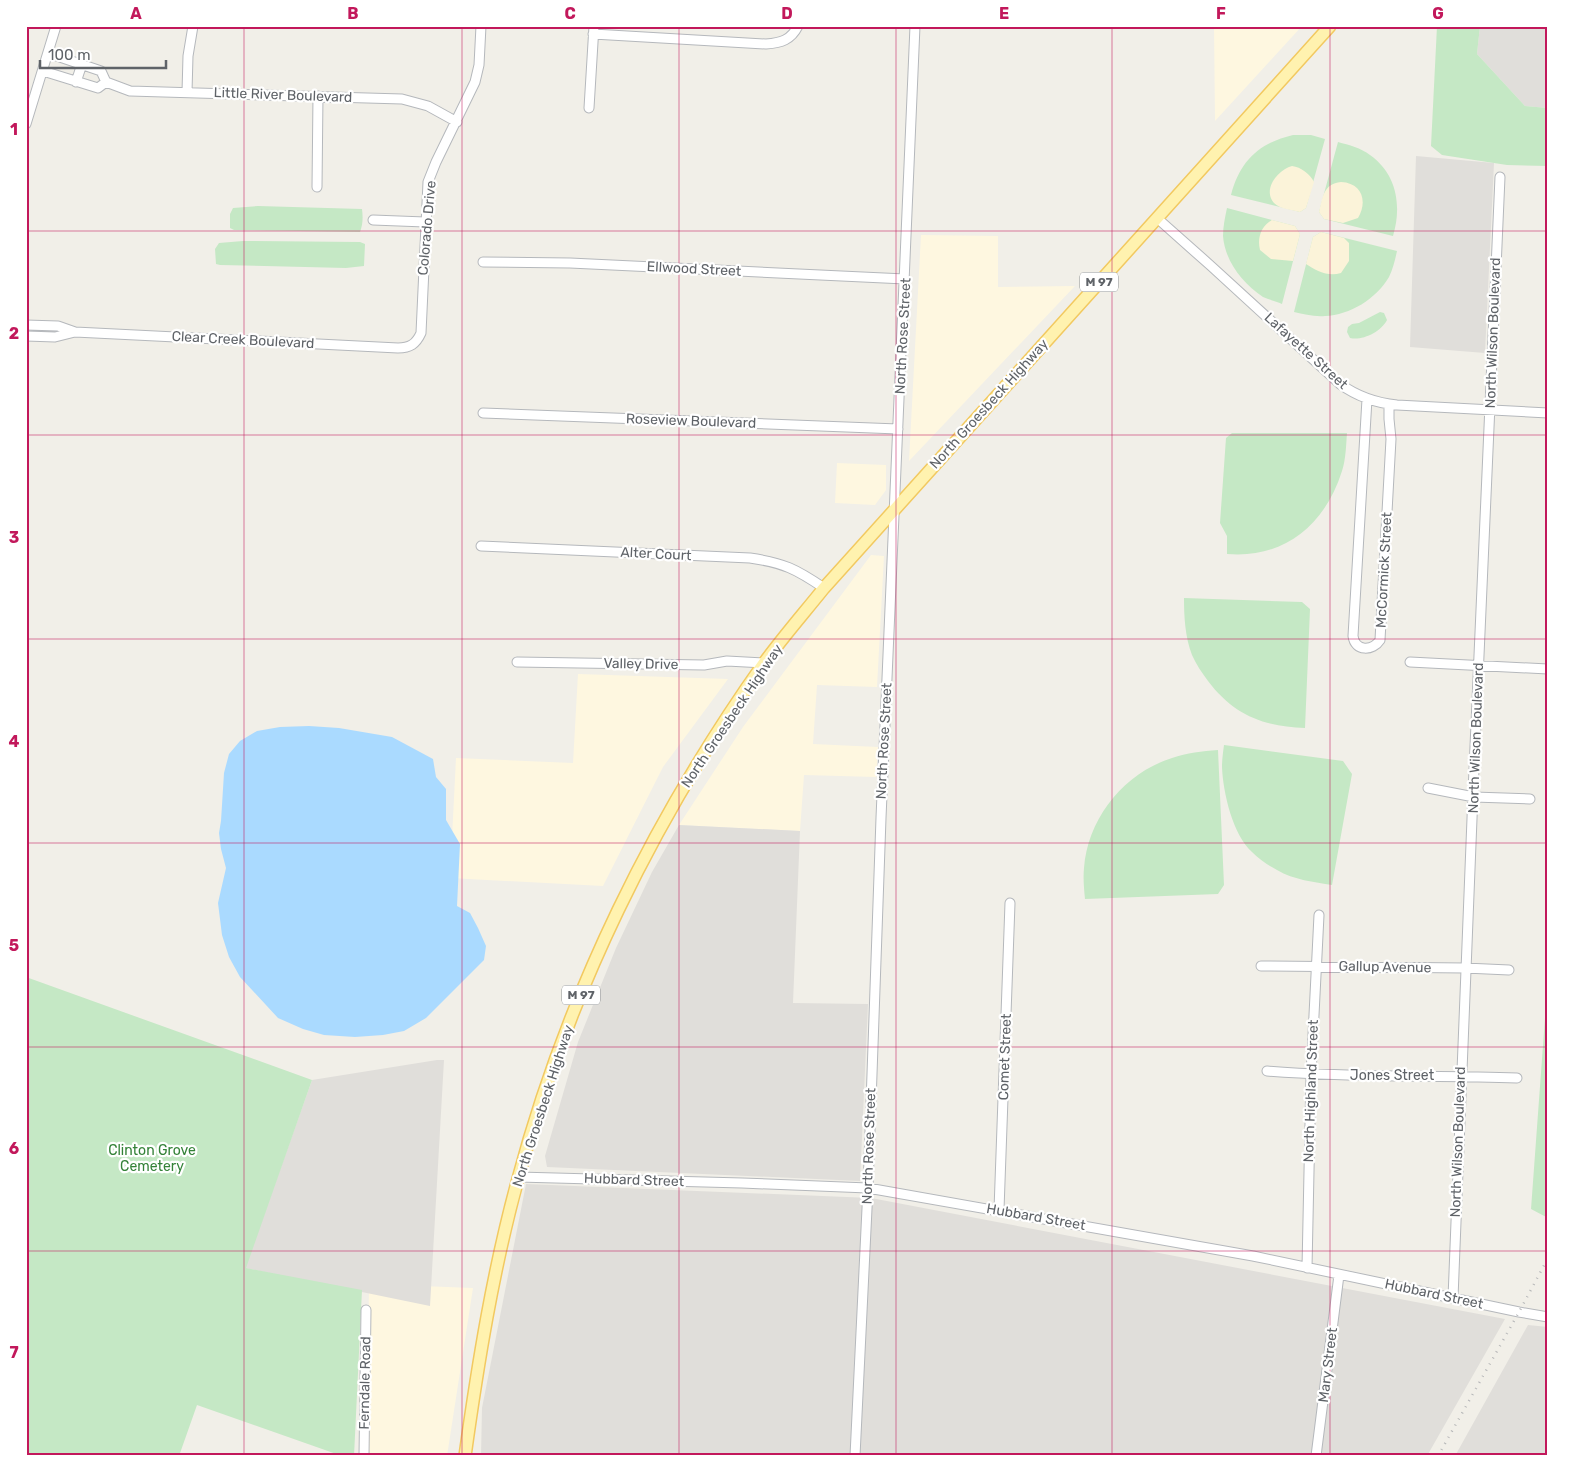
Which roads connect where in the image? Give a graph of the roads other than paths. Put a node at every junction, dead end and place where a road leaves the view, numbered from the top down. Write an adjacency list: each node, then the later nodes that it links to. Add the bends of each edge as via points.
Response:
1 (56, 26): 8 (street)
2 (193, 26): 13 (street)
3 (481, 26): 16 (street, Colorado Drive, via 478,73)
4 (798, 26): 7 (street, via 788,39 766,44)
5 (916, 26): 24 (street, North Rose Street)
6 (1330, 26): 20 (main road, North Groesbeck Highway / M 97)
7 (594, 30): 15 (street)
8 (48, 53): 9 (street, Little River Boulevard); 10 (street)
9 (82, 64): 11 (street); 12 (street, Little River Boulevard, via 101,71)
10 (43, 71): 11 (street, Little River Boulevard); 17 (street)
11 (76, 82): 12 (street, Little River Boulevard, via 98,88)
12 (106, 82): 13 (street, Little River Boulevard, via 130,91)
13 (187, 92): 14 (street, Little River Boulevard)
14 (318, 96): 16 (street, Little River Boulevard, via 402,99 428,106); 19 (street)
15 (589, 108)
16 (457, 122): 22 (street, Colorado Drive, via 428,182)
17 (26, 124)
18 (1500, 177): 32 (street, North Wilson Boulevard)
19 (317, 186)
20 (1157, 218): 30 (street, Lafayette Street, via 1340,384); 36 (main road, North Groesbeck Highway / M 97)
21 (372, 220): 22 (street)
22 (425, 222): 29 (street, Colorado Drive, via 421,333)
23 (483, 262): 24 (street, Ellwood Street)
24 (905, 279): 35 (street, North Rose Street)
25 (26, 325): 26 (street, Clear Creek Boulevard)
26 (36, 326): 27 (street, Clear Creek Boulevard, via 58,326); 28 (street)
27 (75, 332): 28 (street, Clear Creek Boulevard, via 60,337); 29 (street, Clear Creek Boulevard, via 398,348)
28 (31, 336)
29 (411, 346)
30 (1367, 399): 31 (street, Lafayette Street); 31 (street, McCormick Street, via 1353,636 1356,644 1364,649 1374,647 1380,640)
31 (1390, 404): 32 (street, Lafayette Street)
32 (1490, 410): 34 (street, Lafayette Street); 42 (street, North Wilson Boulevard)
33 (484, 413): 35 (street, Roseview Boulevard)
34 (1548, 414)
35 (898, 429): 36 (street, North Rose Street)
36 (894, 510): 38 (main road, North Groesbeck Highway / M 97); 58 (street, North Rose Street)
37 (481, 546): 38 (street, Alter Court, via 750,558 800,571)
38 (824, 588): 41 (main road, North Groesbeck Highway / M 97)
39 (517, 662): 41 (street, Valley Drive)
40 (1410, 662): 42 (street)
41 (765, 663): 57 (main road, North Groesbeck Highway / M 97, via 671,809 619,910 570,1021)
42 (1479, 665): 43 (street); 45 (street, North Wilson Boulevard)
43 (1548, 669)
44 (1428, 788): 45 (street)
45 (1474, 797): 46 (street); 51 (street, North Wilson Boulevard)
46 (1530, 798)
47 (1010, 903): 59 (street, Comet Street)
48 (1319, 915): 50 (street, North Highland Street)
49 (1261, 966): 50 (street, Gallup Avenue)
50 (1316, 967): 51 (street, Gallup Avenue); 54 (street, North Highland Street)
51 (1465, 968): 52 (street, Gallup Avenue); 55 (street, North Wilson Boulevard)
52 (1509, 970)
53 (1268, 1071): 54 (street, Jones Street)
54 (1311, 1074): 55 (street, Jones Street); 60 (street, North Highland Street)
55 (1461, 1076): 56 (street, Jones Street); 62 (street, North Wilson Boulevard)
56 (1517, 1078)
57 (518, 1177): 58 (street, Hubbard Street); 66 (main road, North Groesbeck Highway / M 97, via 485,1327)
58 (868, 1188): 59 (street, Hubbard Street); 67 (street, North Rose Street)
59 (999, 1210): 60 (street, Hubbard Street)
60 (1307, 1268): 61 (street, Hubbard Street)
61 (1339, 1275): 62 (street, Hubbard Street); 68 (street, Mary Street)
62 (1453, 1298): 64 (street, Hubbard Street)
63 (366, 1310): 65 (street, Ferndale Road)
64 (1548, 1317)
65 (364, 1456)
66 (465, 1456)
67 (855, 1456)
68 (1316, 1456)

